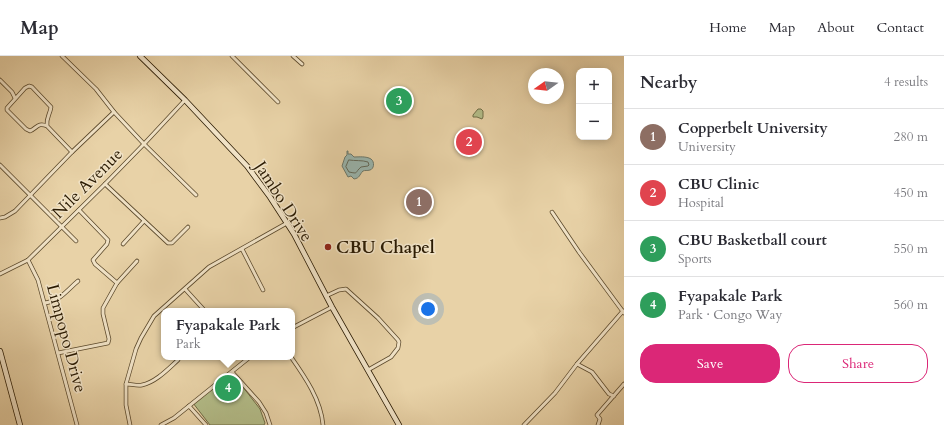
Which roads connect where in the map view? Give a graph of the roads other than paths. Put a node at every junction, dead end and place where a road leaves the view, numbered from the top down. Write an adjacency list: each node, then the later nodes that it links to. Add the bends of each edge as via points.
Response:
1 (62, 56): 12 (street, via 96,89)
2 (140, 56): 10 (main road, Jambo Drive)
3 (232, 56): 11 (street)
4 (293, 56): 5 (street)
5 (302, 64)
6 (0, 80): 7 (street)
7 (12, 92): 8 (street); 9 (street)
8 (20, 94): 9 (street); 13 (street, via 25,88 32,87 51,107 46,120)
9 (15, 98): 13 (street, via 7,110 26,129 30,131 43,124)
10 (184, 100): 14 (street, Nile Avenue); 24 (main road, Jambo Drive, via 247,166)
11 (278, 102)
12 (114, 112): 14 (street); 15 (street)
13 (47, 126): 15 (street)
14 (144, 144): 17 (street, Nile Avenue); 18 (street)
15 (72, 152): 19 (street)
16 (0, 165): 19 (street)
17 (105, 184): 20 (street, Nile Avenue); 23 (street)
18 (196, 195)
19 (31, 196): 22 (street, via 15,211); 25 (street)
20 (79, 210): 25 (street, Nile Avenue); 34 (street, via 108,240 93,260)
21 (552, 212): 43 (street)
22 (0, 218)
23 (144, 221): 26 (street, via 171,244); 28 (street)
24 (287, 224): 29 (street); 37 (main road, Jambo Drive)
25 (61, 226): 27 (street); 30 (street, Nile Avenue)
26 (188, 226)
27 (76, 241)
28 (123, 244)
29 (242, 249): 35 (street, via 209,267); 36 (street)
30 (28, 260): 32 (street, Nile Avenue); 38 (street, Limpopo Drive, via 38,280)
31 (137, 261): 34 (street)
32 (0, 274)
33 (78, 281): 38 (street, via 56,300)
34 (117, 283): 46 (street, via 102,311 108,343)
35 (185, 289): 40 (street); 41 (street)
36 (263, 290)
37 (326, 296): 39 (main road, Jambo Drive); 51 (street, via 346,289 400,342 396,352)
38 (44, 303): 46 (street, Limpopo Drive)
39 (332, 307): 44 (street); 51 (main road, Jambo Drive)
40 (163, 308)
41 (202, 308)
42 (161, 310): 53 (street, via 151,320 141,338)
43 (623, 312): 50 (street)
44 (295, 326)
45 (0, 351): 57 (main road)
46 (58, 353): 58 (street, Limpopo Drive)
47 (178, 360): 53 (street, via 149,382 142,385)
48 (246, 360): 52 (street)
49 (294, 360): 63 (street, via 317,401)
50 (577, 364): 55 (street, via 592,372 609,394); 65 (street, via 555,393)
51 (368, 370): 64 (main road, Jambo Drive)
52 (232, 372): 56 (street); 62 (street, via 259,402)
53 (126, 384): 59 (street, via 126,405)
54 (624, 384): 55 (street)
55 (614, 396): 66 (street, via 597,416 600,419)
56 (189, 406): 60 (street); 61 (street)
57 (20, 425)
58 (77, 425)
59 (130, 425)
60 (161, 425)
61 (206, 425)
62 (270, 425)
63 (323, 425)
64 (399, 425)
65 (524, 425)
66 (598, 425)

